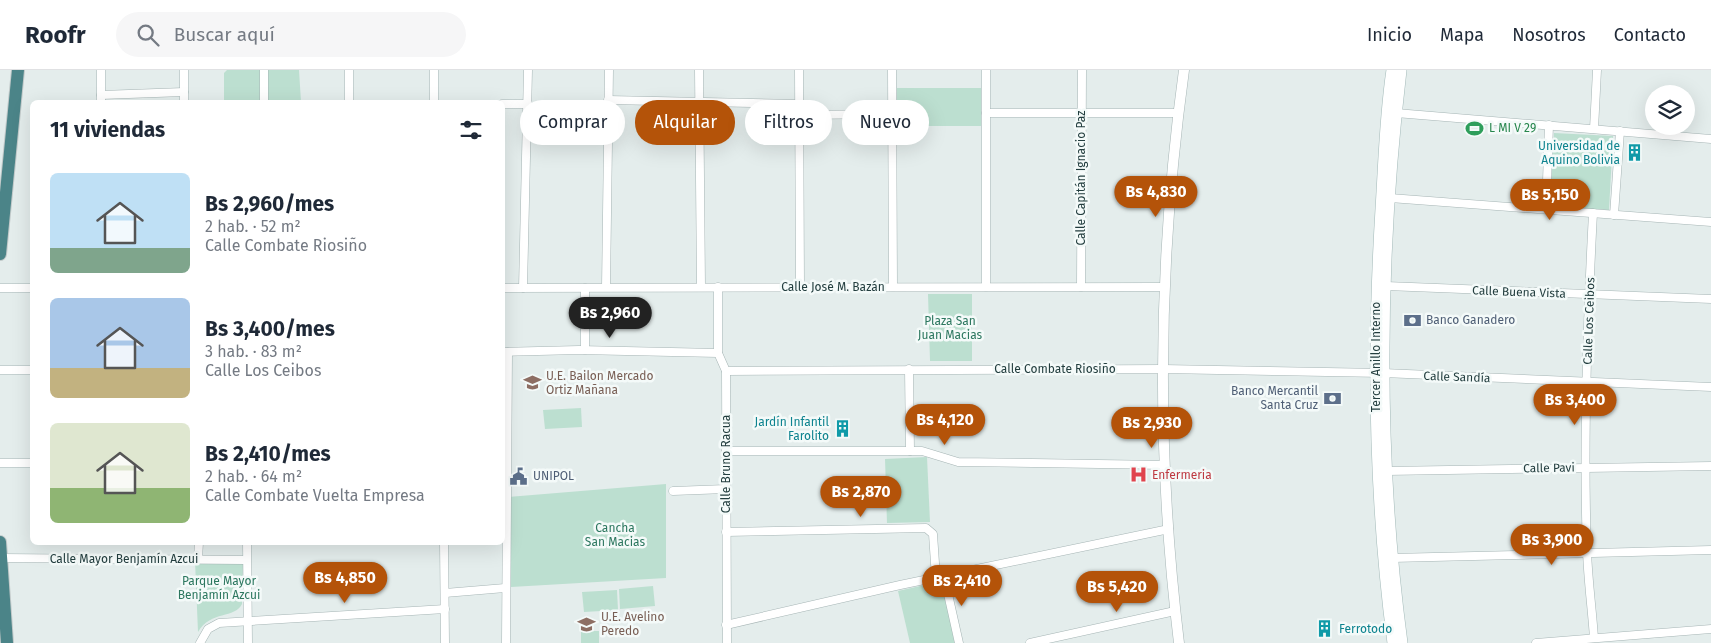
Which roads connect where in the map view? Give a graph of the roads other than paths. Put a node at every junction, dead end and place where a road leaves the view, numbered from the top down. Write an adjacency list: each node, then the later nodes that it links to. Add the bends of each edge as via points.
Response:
1 (18, 70): 49 (highway)
2 (101, 70): 19 (street)
3 (184, 70): 18 (street)
4 (264, 70): 21 (street)
5 (349, 70): 22 (street)
6 (434, 70): 23 (street)
7 (528, 70): 24 (street)
8 (609, 70): 25 (street)
9 (699, 70): 26 (street)
10 (799, 70): 27 (street)
11 (892, 70): 28 (street)
12 (986, 70): 31 (street)
13 (1082, 70): 32 (street, Calle Capitán Ignacio Paz)
14 (1184, 70): 33 (street)
15 (1392, 70): 74 (main road, Tercer Anillo Interno, via 1376,281)
16 (1401, 70): 34 (main road, Tercer Anillo Interno)
17 (1597, 70): 36 (street)
18 (184, 92): 19 (street); 20 (street)
19 (101, 99)
20 (184, 100)
21 (264, 100)
22 (349, 100)
23 (434, 100)
24 (528, 100)
25 (608, 100)
26 (699, 100)
27 (799, 100)
28 (892, 100)
29 (505, 104): 30 (street)
30 (520, 104)
31 (986, 113): 32 (street); 56 (street)
32 (1082, 113): 33 (street); 57 (street, Calle Capitán Ignacio Paz)
33 (1178, 113): 58 (street)
34 (1396, 114): 35 (street); 44 (main road, Tercer Anillo Interno)
35 (1549, 125): 36 (street); 45 (street)
36 (1594, 129): 37 (street)
37 (1620, 131): 38 (street); 47 (street)
38 (1711, 138)
39 (526, 145): 62 (street)
40 (608, 145): 51 (street)
41 (699, 145): 52 (street)
42 (800, 145): 54 (street)
43 (892, 145): 55 (street)
44 (1390, 198): 45 (street); 50 (main road, Tercer Anillo Interno)
45 (1546, 209): 46 (street)
46 (1594, 213): 47 (street); 64 (street, Calle Los Ceibos)
47 (1614, 215): 48 (street)
48 (1711, 222)
49 (0, 254)
50 (1386, 286): 64 (street, Calle Buena Vista); 74 (main road, Tercer Anillo Interno)
51 (606, 287): 52 (street, Calle José M. Bazán); 63 (street, Calle José M. Bazán)
52 (701, 287): 53 (street, Calle José M. Bazán)
53 (718, 287): 54 (street, Calle José M. Bazán); 68 (street, Calle Bruno Racua)
54 (800, 287): 55 (street, Calle José M. Bazán)
55 (893, 287): 56 (street, Calle José M. Bazán)
56 (986, 287): 57 (street, Calle José M. Bazán)
57 (1081, 287): 58 (street, Calle José M. Bazán)
58 (1163, 287): 70 (street)
59 (0, 288): 60 (street)
60 (30, 288)
61 (505, 288): 62 (street, Calle José M. Bazán)
62 (523, 288): 63 (street, Calle José M. Bazán)
63 (585, 288): 66 (street)
64 (1589, 295): 65 (street, Calle Buena Vista); 75 (street, Calle Los Ceibos)
65 (1711, 299)
66 (585, 350): 67 (street); 68 (street)
67 (505, 352)
68 (718, 353): 73 (street, Calle Bruno Racua)
69 (909, 369): 70 (street, Calle Combate Riosiño); 73 (street, Calle Combate Riosiño); 78 (street)
70 (1163, 369): 74 (street, Calle Combate Riosiño); 81 (street)
71 (0, 370): 72 (street)
72 (30, 370)
73 (726, 371): 77 (street, Calle Bruno Racua)
74 (1379, 373): 75 (street, Calle Sandía); 84 (main road, Tercer Anillo Interno); 122 (main road, Tercer Anillo Interno, via 1379,503)
75 (1587, 382): 76 (street, Calle Sandía); 83 (street, Calle Los Ceibos)
76 (1711, 387)
77 (726, 451): 78 (street); 85 (street, Calle Bruno Racua)
78 (910, 451): 81 (street, via 922,451 958,462)
79 (0, 463): 80 (street)
80 (30, 463)
81 (1165, 465): 87 (street)
82 (1711, 466): 83 (street, Calle Pavi)
83 (1586, 468): 84 (street, Calle Pavi); 95 (street, Calle Los Ceibos)
84 (1386, 471): 97 (main road, Tercer Anillo Interno)
85 (726, 489): 86 (street); 88 (street, Calle Bruno Racua)
86 (673, 491)
87 (1169, 529): 100 (street); 105 (street)
88 (726, 532): 100 (street, via 926,528 933,534); 107 (street, Calle Bruno Racua)
89 (0, 542): 96 (highway)
90 (199, 545): 98 (street)
91 (247, 545): 99 (street)
92 (444, 545): 102 (street)
93 (505, 545): 101 (street)
94 (1711, 550): 95 (street)
95 (1587, 553): 97 (street); 109 (street, Calle Los Ceibos)
96 (1, 558): 98 (street, Calle Mayor Benjamín Azcui); 103 (highway)
97 (1392, 558): 123 (main road, Tercer Anillo Interno)
98 (198, 559): 99 (street, Calle Mayor Benjamín Azcui)
99 (246, 560): 106 (street)
100 (940, 577): 107 (street); 119 (street)
101 (505, 588): 102 (street); 118 (street)
102 (445, 593): 104 (street)
103 (1, 598): 114 (highway)
104 (444, 609): 106 (street); 117 (street)
105 (1175, 611): 110 (street); 121 (street)
106 (247, 621): 115 (street, via 219,622); 116 (street)
107 (726, 626): 112 (street, Calle Bruno Racua)
108 (1711, 629): 111 (street)
109 (1594, 638): 111 (street); 113 (street)
110 (1064, 639): 120 (street)
111 (1632, 639)
112 (726, 642)
113 (1556, 642): 124 (street)
114 (7, 643)
115 (200, 643)
116 (248, 643)
117 (445, 643)
118 (506, 643)
119 (959, 643)
120 (1030, 643)
121 (1179, 643)
122 (1393, 643)
123 (1402, 643)
124 (1536, 643)

